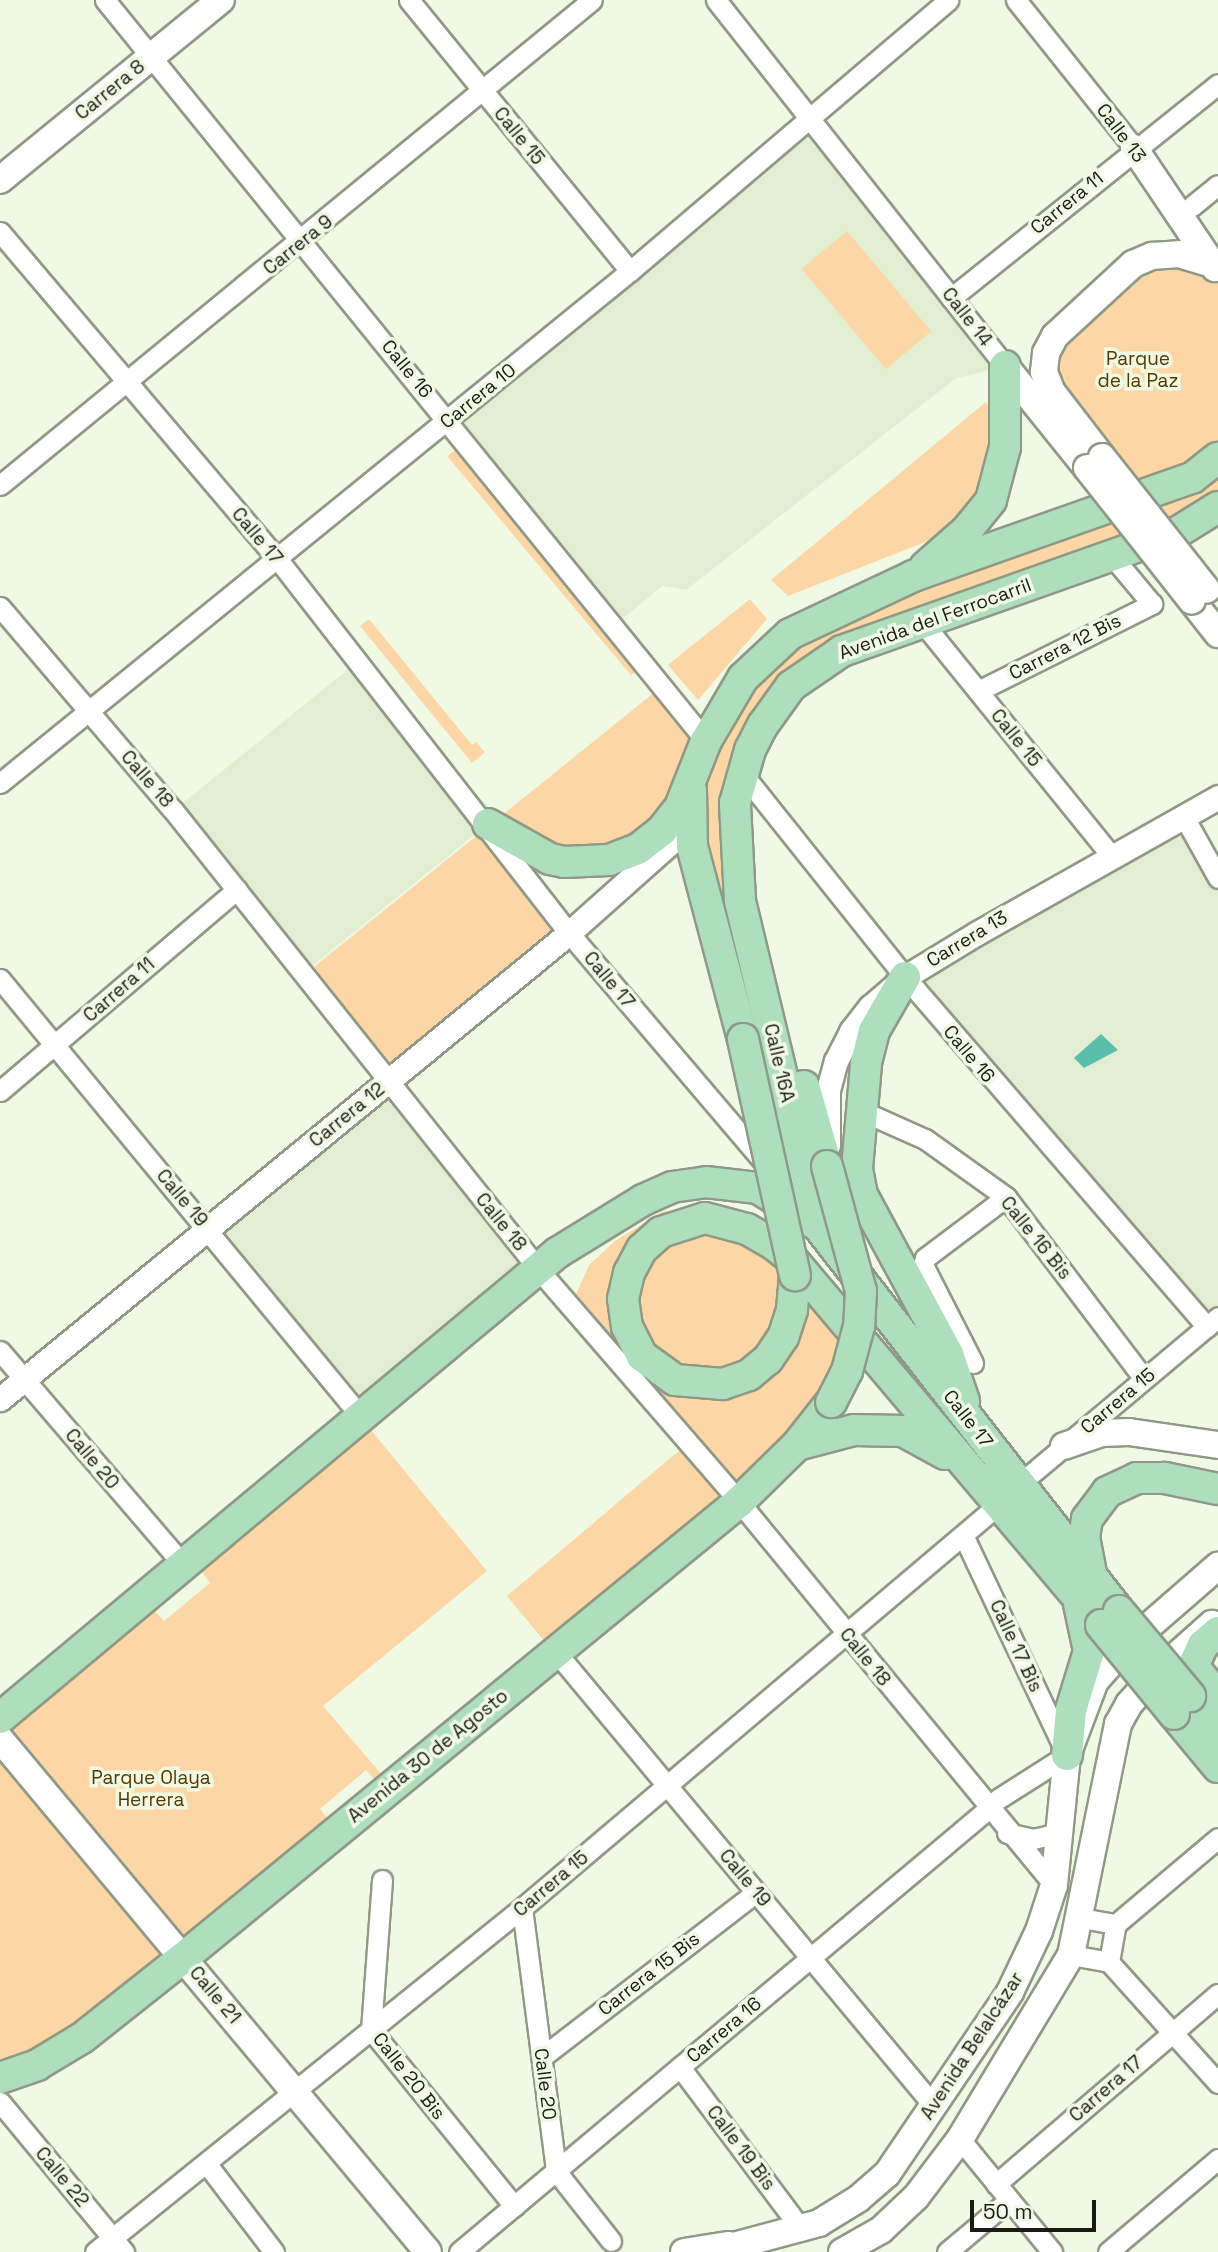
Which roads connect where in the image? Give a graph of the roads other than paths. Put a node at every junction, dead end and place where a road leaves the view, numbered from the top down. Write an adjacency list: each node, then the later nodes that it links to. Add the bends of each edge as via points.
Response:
1 (105, 0): 8 (street, Calle 16)
2 (221, 0): 8 (main road, Carrera 8)
3 (408, 0): 10 (street, Calle 15)
4 (592, 0): 10 (street, Carrera 9)
5 (716, 0): 11 (street, Calle 14)
6 (948, 0): 11 (street, Carrera 10)
7 (1016, 0): 12 (street, Calle 13)
8 (152, 56): 13 (main road, Carrera 8); 17 (street, Calle 16)
9 (1218, 84): 12 (street, Carrera 11)
10 (484, 92): 17 (street, Carrera 9); 19 (street, Calle 15)
11 (813, 119): 19 (street, Carrera 10); 20 (street, Calle 14)
12 (1134, 148): 18 (main road, Calle 13); 20 (street, Carrera 11)
13 (0, 180)
14 (1218, 185): 15 (street)
15 (1192, 206)
16 (0, 232): 22 (street, Calle 17)
17 (302, 241): 22 (street, Carrera 9); 23 (street, Calle 16)
18 (1215, 268): 25 (main road, Calle 14, via 1179,254 1152,256 1133,264 1055,336 1046,353 1044,372)
19 (630, 271): 23 (street, Carrera 10)
20 (951, 298): 21 (street, Calle 14)
21 (1004, 366): 25 (main road, Calle 14); 31 (main road, via 1006,447 991,500 967,530)
22 (128, 382): 26 (street, Carrera 9); 30 (street, Calle 17)
23 (449, 420): 30 (street, Carrera 10); 38 (street, Calle 16)
24 (1218, 457): 31 (main road, via 1192,478)
25 (1094, 462): 32 (main road, Calle 14, bridge)
26 (0, 485)
27 (1218, 507): 28 (main road, Avenida del Ferrocarril)
28 (1176, 533): 29 (main road, Avenida del Ferrocarril); 32 (street)
29 (1111, 555): 34 (main road, Avenida del Ferrocarril); 36 (street, Carrera 12 Bis, via 1152,604)
30 (276, 557): 37 (street, Carrera 10); 44 (street, Calle 17)
31 (913, 576): 38 (main road, via 790,634 743,678)
32 (1209, 595): 35 (main road, Calle 14)
33 (0, 607): 37 (street, Calle 18)
34 (922, 622): 36 (street, Calle 15); 39 (main road, Avenida del Ferrocarril, via 842,651 791,686 769,714)
35 (1218, 634)
36 (978, 691): 46 (street, Calle 15)
37 (86, 710): 41 (street, Carrera 10); 48 (street, Calle 18)
38 (706, 741): 40 (main road)
39 (742, 773): 49 (main road, Avenida del Ferrocarril, via 734,842); 51 (street, Calle 16)
40 (692, 779): 44 (main road, via 680,807 662,831 638,849 609,860 579,863 550,859); 45 (main road, Calle 16A)
41 (0, 783)
42 (1218, 797): 43 (street, Carrera 13)
43 (1183, 816): 46 (street, Carrera 13); 47 (street)
44 (488, 824): 50 (street, Calle 17)
45 (690, 826): 50 (street, Carrera 12); 61 (main road, Calle 16A, bridge)
46 (1110, 854): 51 (street, Carrera 13)
47 (1218, 878)
48 (237, 889): 53 (street, Carrera 11); 54 (street, Calle 18)
49 (740, 900): 57 (main road, Avenida 30 de Agosto, via 783,1017); 59 (main road, Calle 16A)
50 (569, 933): 54 (street, Carrera 12); 59 (street, Calle 17)
51 (905, 977): 56 (main road, via 874,1031); 57 (street, Carrera 13, via 851,1031 828,1090); 63 (street, Calle 16)
52 (0, 979): 53 (street, Calle 19)
53 (54, 1046): 55 (street, Carrera 11); 60 (street, Calle 19)
54 (387, 1083): 60 (street, Carrera 12); 62 (street, Calle 18)
55 (0, 1091)
56 (862, 1111): 58 (street, Calle 16 Bis, via 925,1139); 70 (main road, via 857,1169 862,1195 948,1354)
57 (827, 1166): 71 (main road, Avenida 30 de Agosto, bridge, via 860,1292 856,1337 847,1371 831,1402)
58 (1006, 1198): 65 (street, via 925,1258 923,1265); 67 (street, Calle 16 Bis)
59 (818, 1226): 62 (main road, via 758,1188 705,1182 672,1187 643,1200); 70 (main road, Calle 17)
60 (207, 1229): 66 (street, Carrera 12); 69 (street, Calle 19)
61 (793, 1266): 61 (main road, via 792,1310 783,1336 768,1359 749,1374 723,1384 675,1380 642,1356 627,1327 623,1299 629,1273 642,1249 682,1222 705,1218 731,1223); 75 (main road, Calle 17)
62 (538, 1268): 69 (main road); 76 (street, Calle 18)
63 (1212, 1322): 67 (street, Carrera 15)
64 (0, 1350): 66 (street, Calle 20)
65 (973, 1363)
66 (24, 1379): 68 (street, Carrera 12); 79 (street, Calle 20)
67 (1144, 1379): 73 (street, Carrera 15)
68 (0, 1399)
69 (362, 1418): 79 (main road)
70 (973, 1425): 75 (main road, Calle 17)
71 (797, 1445): 75 (main road, via 854,1430 903,1431); 76 (main road, Avenida 30 de Agosto)
72 (1218, 1445): 73 (main road, via 1129,1432 1102,1433)
73 (1064, 1446): 75 (street, Carrera 15)
74 (1218, 1489): 80 (main road, via 1165,1478 1137,1478 1107,1492 1087,1519)
75 (1008, 1495): 77 (street, Carrera 15); 80 (main road, Calle 17)
76 (739, 1502): 83 (street, Calle 18); 84 (main road, Avenida 30 de Agosto)
77 (964, 1537): 83 (street, Carrera 15); 89 (street, Calle 17 Bis)
78 (1218, 1566): 89 (main road, Avenida Belalcázar, via 1109,1662 1095,1681)
79 (185, 1567): 86 (main road)
80 (1083, 1584): 85 (main road, Calle 17, bridge); 89 (main road, via 1089,1651 1070,1710)
81 (1218, 1618): 100 (main road, Avenida Belalcázar, via 1157,1673 1118,1724)
82 (1218, 1632): 85 (main road, via 1203,1645 1193,1666)
83 (847, 1635): 91 (street, Carrera 15); 92 (street, Calle 18)
84 (555, 1651): 91 (street, Calle 19); 104 (main road, Avenida 30 de Agosto)
85 (1194, 1703): 87 (main road, Calle 17); 90 (main road, Calle 17)
86 (0, 1718)
87 (1218, 1730)
88 (0, 1739): 104 (main road, Calle 21)
89 (1067, 1755): 92 (street, Carrera 16); 94 (main road, Avenida Belalcázar)
90 (1218, 1767)
91 (668, 1785): 98 (street, Calle 19); 99 (street, Carrera 15)
92 (993, 1804): 93 (street, Calle 18); 103 (street, Carrera 16)
93 (1007, 1833): 94 (street, via 1033,1839); 97 (street, Calle 18)
94 (1059, 1833): 97 (main road, Avenida Belalcázar)
95 (1218, 1839): 101 (street)
96 (382, 1880): 107 (street, Calle 20 Bis)
97 (1054, 1885): 115 (main road, Avenida Belalcázar, via 1040,1931 1010,1992)
98 (756, 1892): 103 (street, Calle 19); 109 (street, Carrera 15 Bis)
99 (522, 1908): 107 (street, Carrera 15); 109 (street, Calle 20)
100 (1081, 1918): 101 (street); 102 (main road, Avenida Belalcázar)
101 (1116, 1924): 105 (street)
102 (1071, 1955): 105 (street); 116 (main road, Avenida Belalcázar)
103 (811, 1957): 110 (street, Carrera 16); 115 (street, Calle 19)
104 (183, 1958): 111 (main road, Avenida 30 de Agosto, via 82,2038 37,2065); 113 (main road, Calle 21)
105 (1109, 1962): 108 (street)
106 (1218, 1994): 108 (street, Carrera 17)
107 (371, 2030): 113 (street, Carrera 15); 122 (street, Calle 20 Bis)
108 (1172, 2032): 112 (street); 120 (street, Carrera 17)
109 (542, 2057): 119 (street, Calle 20)
110 (680, 2067): 119 (street, Carrera 16); 123 (street, Calle 19 Bis)
111 (0, 2078)
112 (1218, 2083)
113 (295, 2089): 118 (street, Carrera 15); 129 (main road, Calle 21)
114 (0, 2102): 125 (street, Calle 22)
115 (934, 2106): 123 (main road, Avenida Belalcázar, via 887,2174 858,2199)
116 (960, 2139): 120 (street); 132 (main road, Avenida Belalcázar, via 907,2206 881,2230)
117 (1218, 2159): 135 (street)
118 (206, 2163): 125 (street, Carrera 15); 128 (street)
119 (556, 2171): 122 (street, Carrera 16); 124 (street)
120 (996, 2184): 121 (street)
121 (1009, 2200): 133 (street); 134 (street)
122 (514, 2207): 130 (street, Carrera 16)
123 (802, 2230): 126 (main road, Avenida Belalcázar)
124 (611, 2241)
125 (119, 2245): 127 (street, Carrera 15)
126 (721, 2248): 131 (main road, Avenida Belalcázar)
127 (95, 2252)
128 (274, 2252)
129 (428, 2252)
130 (459, 2252)
131 (684, 2252)
132 (842, 2252)
133 (947, 2252)
134 (1052, 2252)
135 (1108, 2252)

